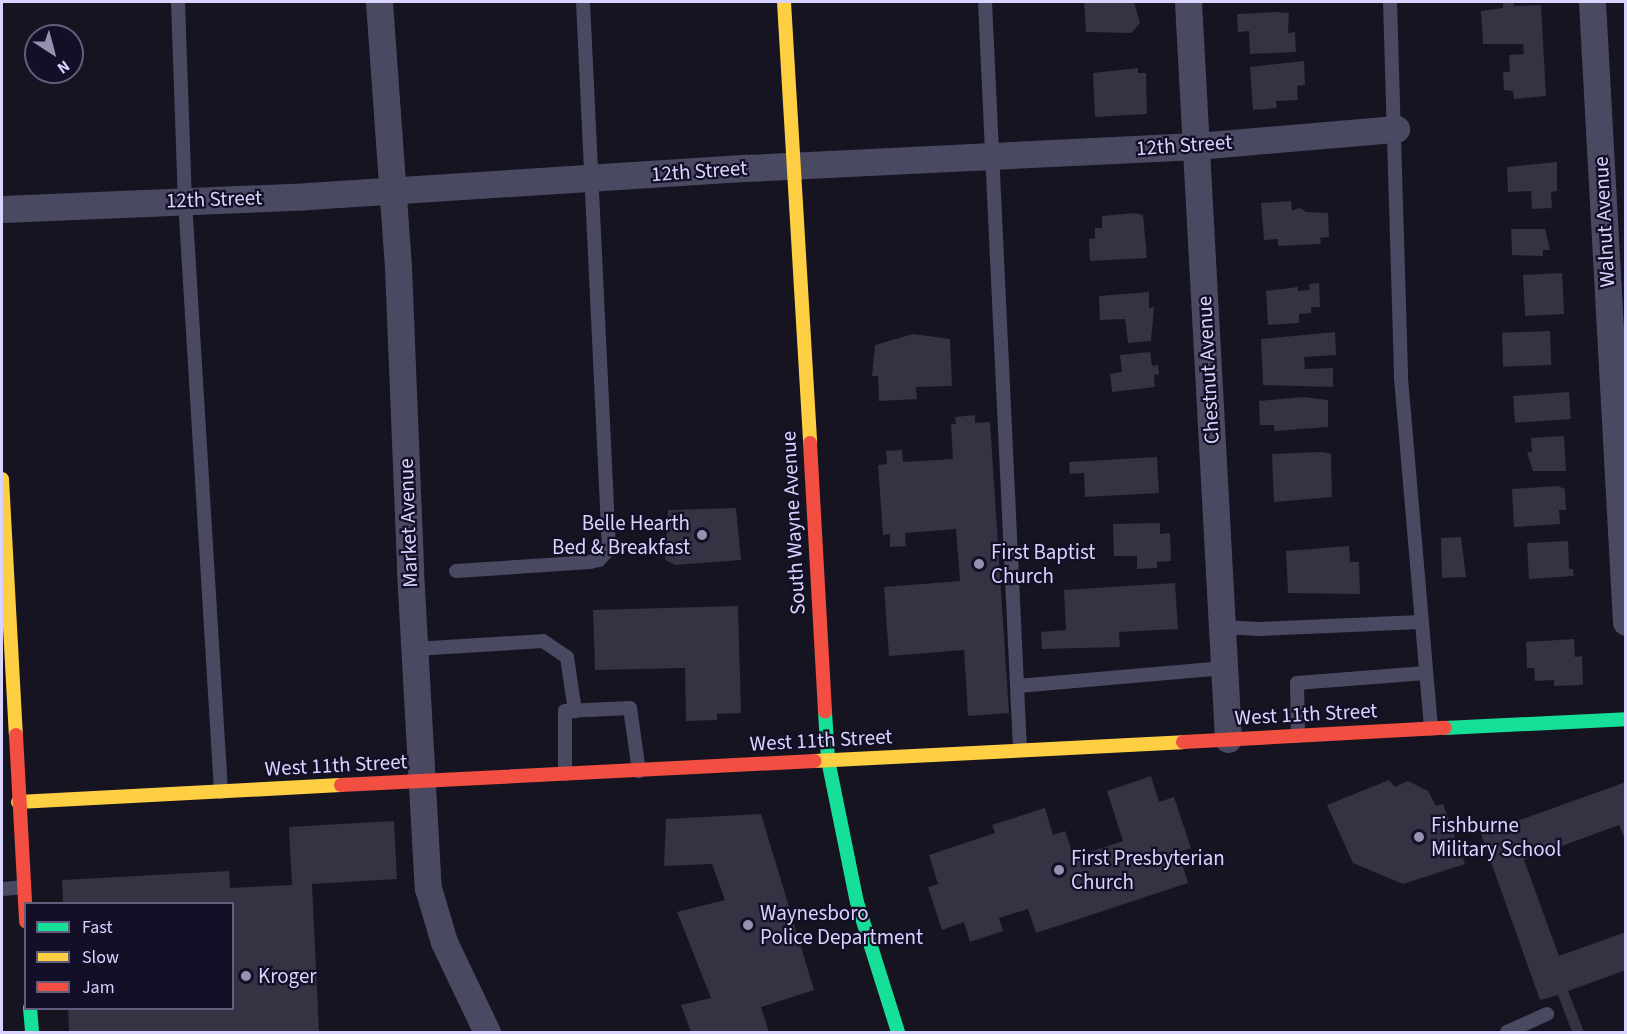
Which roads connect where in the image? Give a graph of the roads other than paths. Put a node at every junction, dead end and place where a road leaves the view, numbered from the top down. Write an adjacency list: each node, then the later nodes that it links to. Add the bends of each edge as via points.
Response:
1 (178, 2): 15 (lane)
2 (380, 2): 14 (street, Market Avenue)
3 (583, 2): 13 (lane)
4 (784, 2): 12 (street, South Wayne Avenue)
5 (985, 2): 11 (lane)
6 (1188, 2): 10 (street, Chestnut Avenue)
7 (1390, 2): 9 (lane)
8 (1592, 2): 20 (street, Walnut Avenue)
9 (1396, 129): 10 (street, 12th Street); 19 (lane, via 1401,378)
10 (1196, 146): 11 (street, 12th Street); 21 (street, Chestnut Avenue)
11 (995, 155): 12 (street, 12th Street); 25 (lane)
12 (793, 166): 13 (street, 12th Street); 32 (street, South Wayne Avenue)
13 (592, 178): 14 (street, 12th Street); 18 (lane, via 609,549 599,560 590,562)
14 (392, 189): 15 (street, 12th Street); 22 (street, Market Avenue)
15 (185, 200): 16 (street, 12th Street); 36 (lane)
16 (2, 209)
17 (2, 479): 37 (street)
18 (456, 571)
19 (1421, 622): 21 (lane); 24 (lane)
20 (1626, 622)
21 (1222, 627): 23 (street, Chestnut Avenue)
22 (414, 649): 26 (lane, via 543,641 567,657); 35 (street, Market Avenue)
23 (1224, 669): 25 (lane); 30 (street, Chestnut Avenue)
24 (1426, 673): 28 (lane); 29 (lane, via 1298,683)
25 (1018, 686): 31 (lane)
26 (575, 711): 33 (lane, via 630,708); 34 (lane, via 565,711)
27 (1626, 719): 28 (street, West 11th Street)
28 (1431, 729): 29 (street, West 11th Street)
29 (1298, 736): 30 (street, West 11th Street)
30 (1228, 739): 31 (street, West 11th Street)
31 (1020, 750): 32 (street, West 11th Street)
32 (828, 760): 33 (street, West 11th Street); 45 (street, South Wayne Avenue, via 854,891)
33 (639, 771): 34 (street, West 11th Street)
34 (565, 774): 35 (street, West 11th Street)
35 (421, 781): 36 (street, West 11th Street); 44 (street, Market Avenue, via 428,888 434,916)
36 (221, 792): 37 (street, West 11th Street)
37 (10, 803): 38 (street)
38 (23, 887): 39 (lane); 40 (street)
39 (2, 889)
40 (24, 902)
41 (30, 1010): 43 (street)
42 (1547, 1014): 46 (lane)
43 (32, 1032)
44 (487, 1032)
45 (898, 1032)
46 (1507, 1032)

